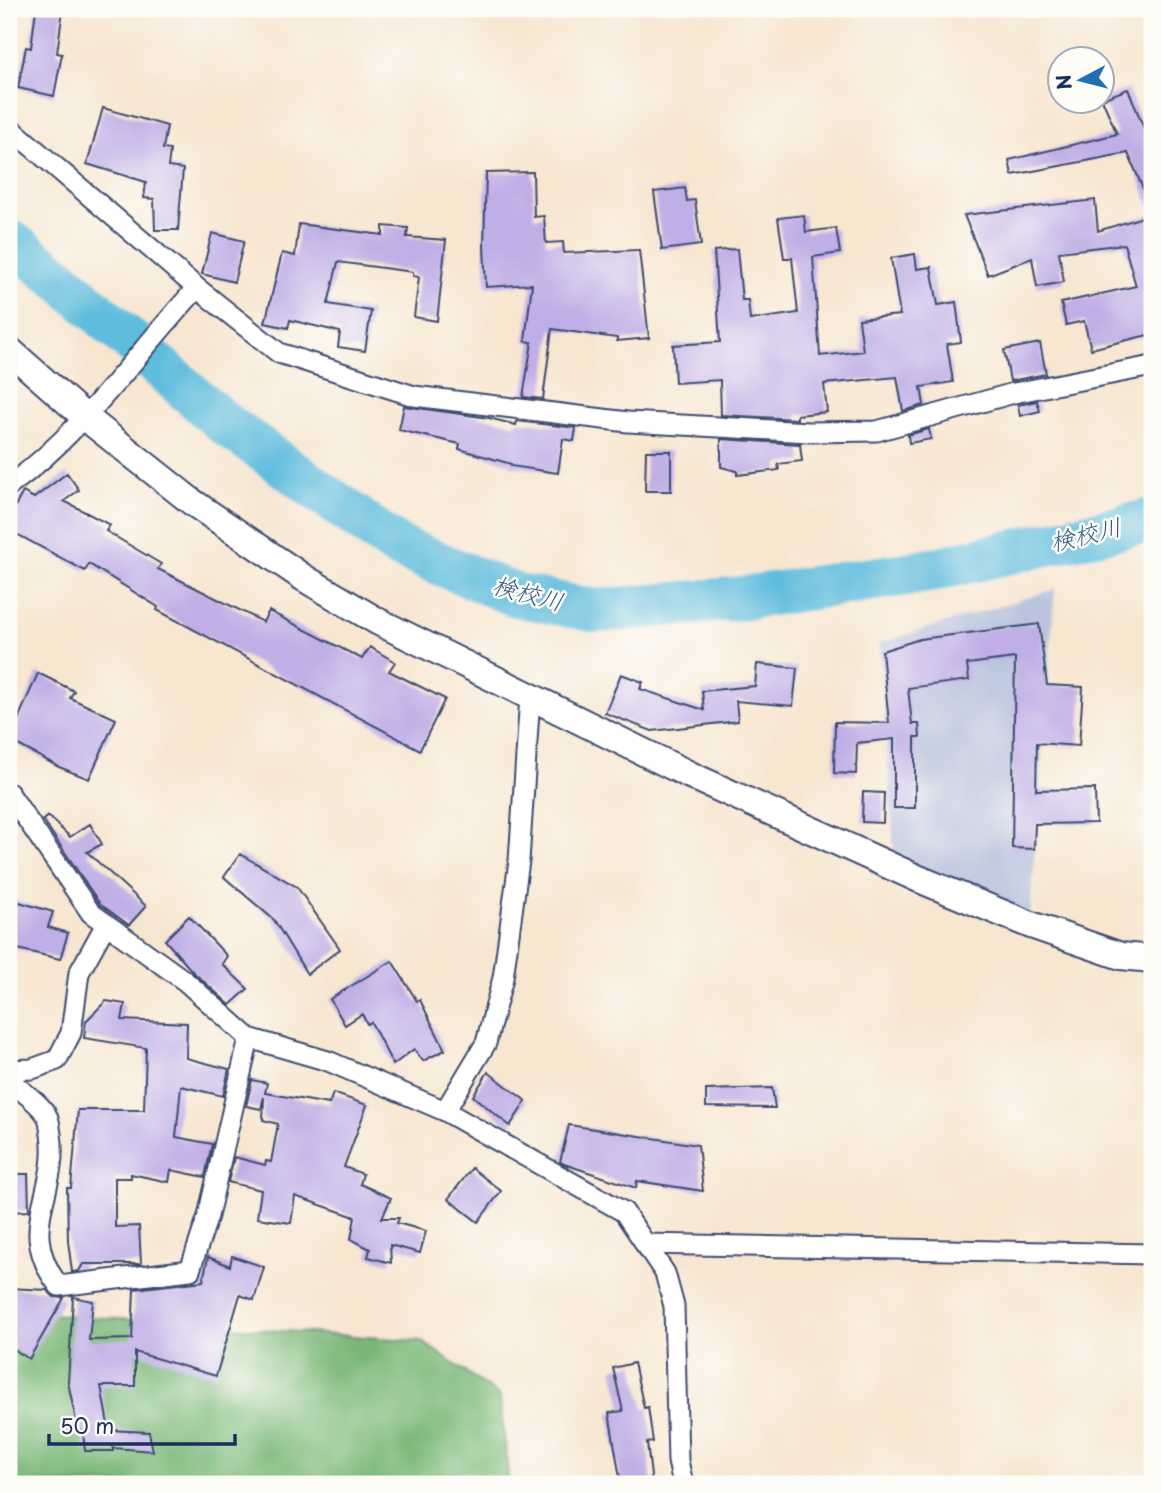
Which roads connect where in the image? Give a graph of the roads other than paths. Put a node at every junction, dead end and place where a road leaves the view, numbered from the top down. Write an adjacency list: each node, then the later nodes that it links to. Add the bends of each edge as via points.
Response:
1 (9, 127): 2 (street)
2 (197, 288): 4 (street, via 279,353 414,396 628,422 877,431 1014,393); 5 (street)
3 (9, 350): 5 (street)
4 (1152, 366)
5 (92, 411): 6 (street); 7 (street, via 192,502 304,578 377,621)
6 (9, 486)
7 (530, 696): 10 (street, via 919,879 1044,930 1121,956); 14 (street, via 519,861 503,978 486,1043)
8 (9, 793): 9 (street, via 91,913)
9 (106, 924): 11 (street, via 186,981); 12 (street, via 79,973 71,1033 57,1060 32,1069)
10 (1152, 959)
11 (249, 1038): 13 (street, via 208,1216 190,1270 59,1286 40,1252 37,1222 53,1148 48,1117); 14 (street, via 328,1061)
12 (9, 1070)
13 (9, 1080)
14 (445, 1111): 15 (street, via 624,1212)
15 (645, 1244): 16 (street); 17 (street, via 665,1273 674,1306 678,1461)
16 (1152, 1254)
17 (683, 1484)

